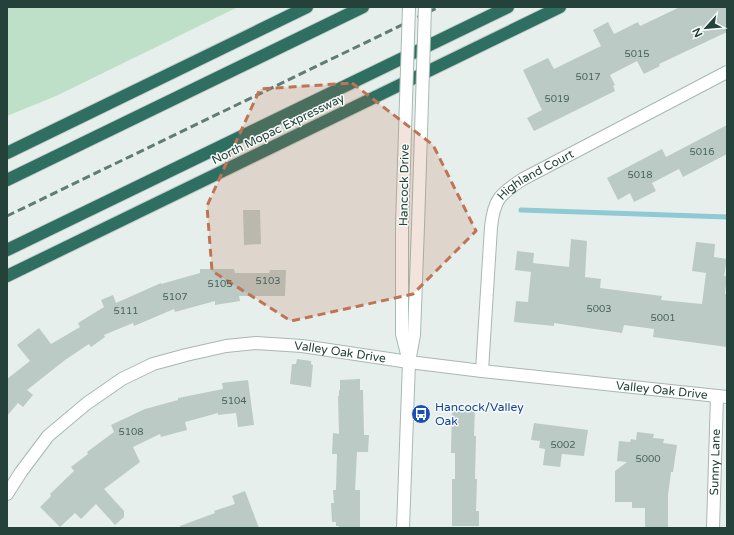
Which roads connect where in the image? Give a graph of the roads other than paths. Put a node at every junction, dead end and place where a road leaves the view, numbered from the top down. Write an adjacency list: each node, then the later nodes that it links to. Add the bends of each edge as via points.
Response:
1 (307, 7): 8 (highway)
2 (363, 7): 9 (highway)
3 (409, 7): 12 (street, Hancock Drive, bridge, via 402,224 402,334)
4 (425, 7): 12 (street, Hancock Drive, bridge, via 414,335)
5 (508, 7): 10 (highway)
6 (560, 7): 11 (highway, North Mopac Expressway)
7 (727, 72): 13 (street, Highland Court, via 523,180 500,197 493,211 491,227)
8 (7, 153)
9 (7, 180)
10 (7, 250)
11 (7, 276)
12 (409, 362): 13 (street, Valley Oak Drive); 15 (street, Valley Oak Drive, via 302,346 256,343 186,354 154,364 122,379 86,404 48,436); 16 (street, Hancock Drive)
13 (482, 371): 14 (street, Valley Oak Drive)
14 (722, 397): 17 (street, Sunny Lane)
15 (7, 494)
16 (403, 528)
17 (713, 528)

